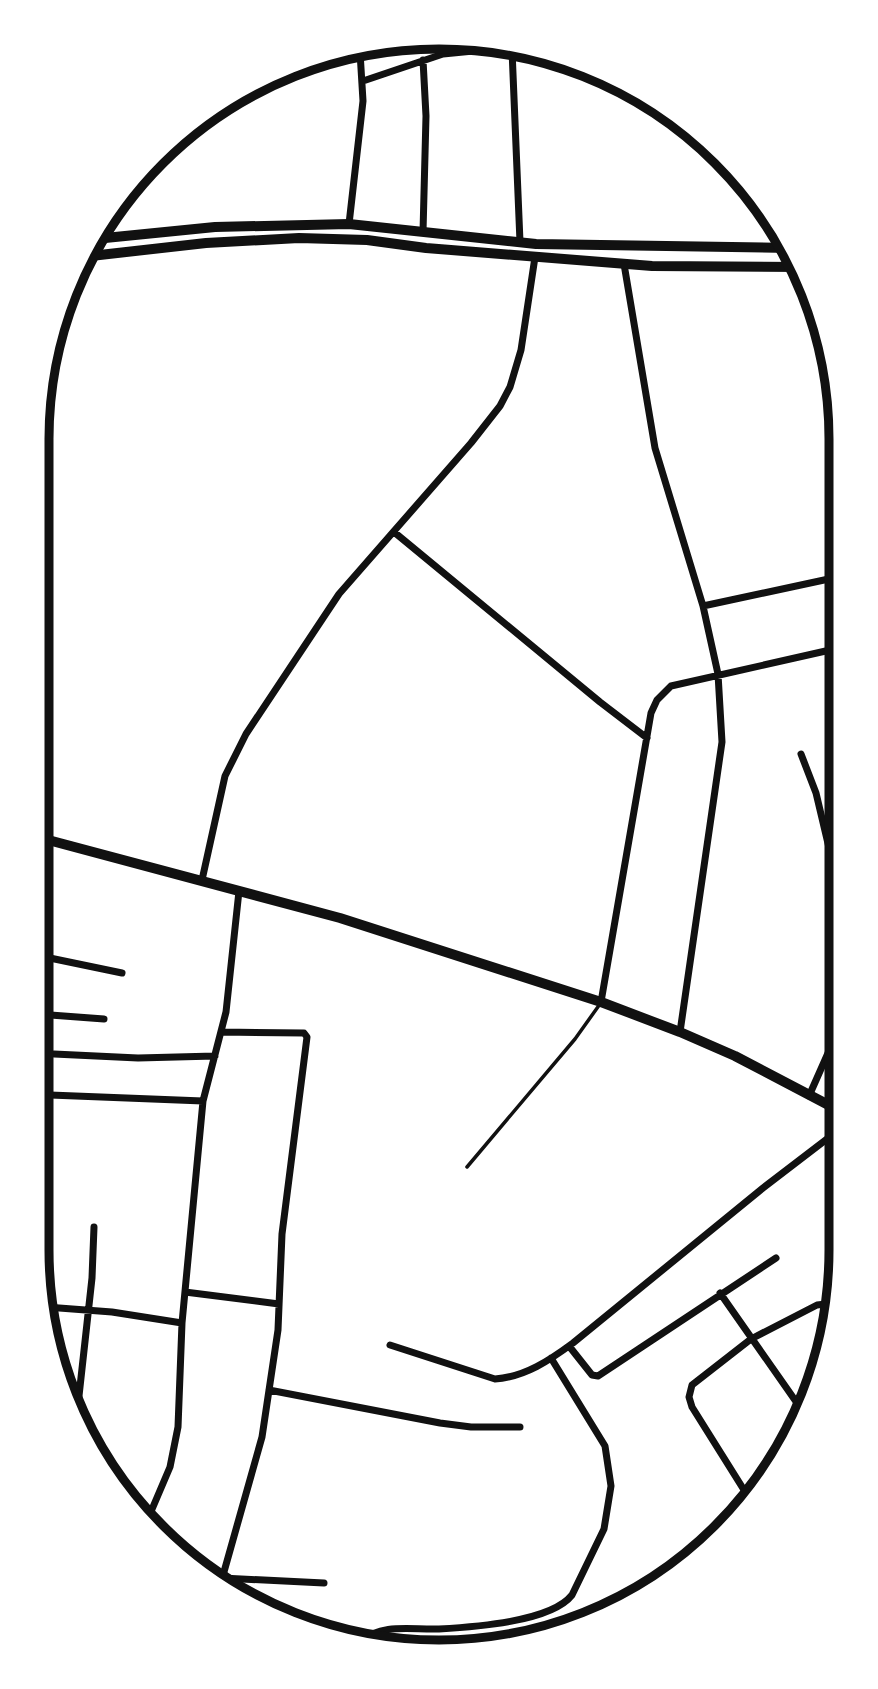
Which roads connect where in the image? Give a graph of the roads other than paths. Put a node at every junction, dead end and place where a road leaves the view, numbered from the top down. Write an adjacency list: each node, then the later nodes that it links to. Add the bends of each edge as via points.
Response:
1 (475, 51): 4 (street)
2 (512, 56): 9 (street)
3 (361, 57): 5 (street)
4 (423, 60): 5 (street); 7 (street)
5 (363, 81): 6 (street)
6 (349, 224): 7 (main road); 8 (main road, via 215,227)
7 (423, 232): 9 (main road)
8 (105, 238)
9 (520, 242): 10 (main road)
10 (779, 248)
11 (95, 256): 12 (main road, via 299,238)
12 (535, 257): 13 (main road); 15 (street, via 521,350 510,387 494,415)
13 (624, 264): 14 (main road); 17 (street, via 655,447)
14 (789, 267)
15 (394, 532): 20 (street); 24 (street, via 339,594 233,757)
16 (829, 579): 17 (street)
17 (703, 606): 19 (street)
18 (829, 650): 19 (street)
19 (718, 674): 20 (street, via 663,692); 32 (street, via 722,741)
20 (647, 738): 28 (street)
21 (801, 754): 23 (street)
22 (49, 840): 24 (street)
23 (829, 848)
24 (202, 880): 25 (street)
25 (239, 891): 28 (street, via 405,937); 31 (street)
26 (49, 958): 27 (street)
27 (122, 972)
28 (601, 1002): 32 (street); 41 (lane, via 576,1039)
29 (49, 1015): 30 (street)
30 (104, 1019)
31 (222, 1032): 35 (street); 46 (street, via 304,1033 307,1037 282,1234)
32 (680, 1032): 37 (street)
33 (829, 1051): 37 (street)
34 (54, 1054): 35 (street)
35 (215, 1056): 38 (street)
36 (50, 1095): 38 (street)
37 (809, 1096): 39 (street)
38 (203, 1101): 44 (street)
39 (829, 1106)
40 (829, 1137): 53 (street)
41 (467, 1167)
42 (94, 1227): 49 (street)
43 (776, 1258): 45 (street)
44 (185, 1292): 46 (street); 50 (street)
45 (720, 1293): 51 (street); 53 (street, via 598,1376 592,1376)
46 (279, 1304): 55 (street)
47 (826, 1304): 51 (street)
48 (53, 1307): 49 (street)
49 (89, 1310): 50 (street); 56 (street)
50 (182, 1323): 60 (street, via 174,1450)
51 (751, 1339): 57 (street); 59 (street, via 692,1385 689,1397)
52 (390, 1345): 54 (street, via 495,1379 511,1378)
53 (569, 1346): 54 (street)
54 (551, 1358): 64 (street, via 605,1446 611,1486 604,1529 572,1595 565,1605 531,1618 440,1629 384,1629)
55 (269, 1390): 58 (street, via 440,1423); 61 (street, via 262,1437)
56 (78, 1397)
57 (797, 1403)
58 (520, 1427)
59 (745, 1491)
60 (150, 1511)
61 (222, 1574)
62 (235, 1582): 63 (street)
63 (324, 1583)
64 (370, 1634)

